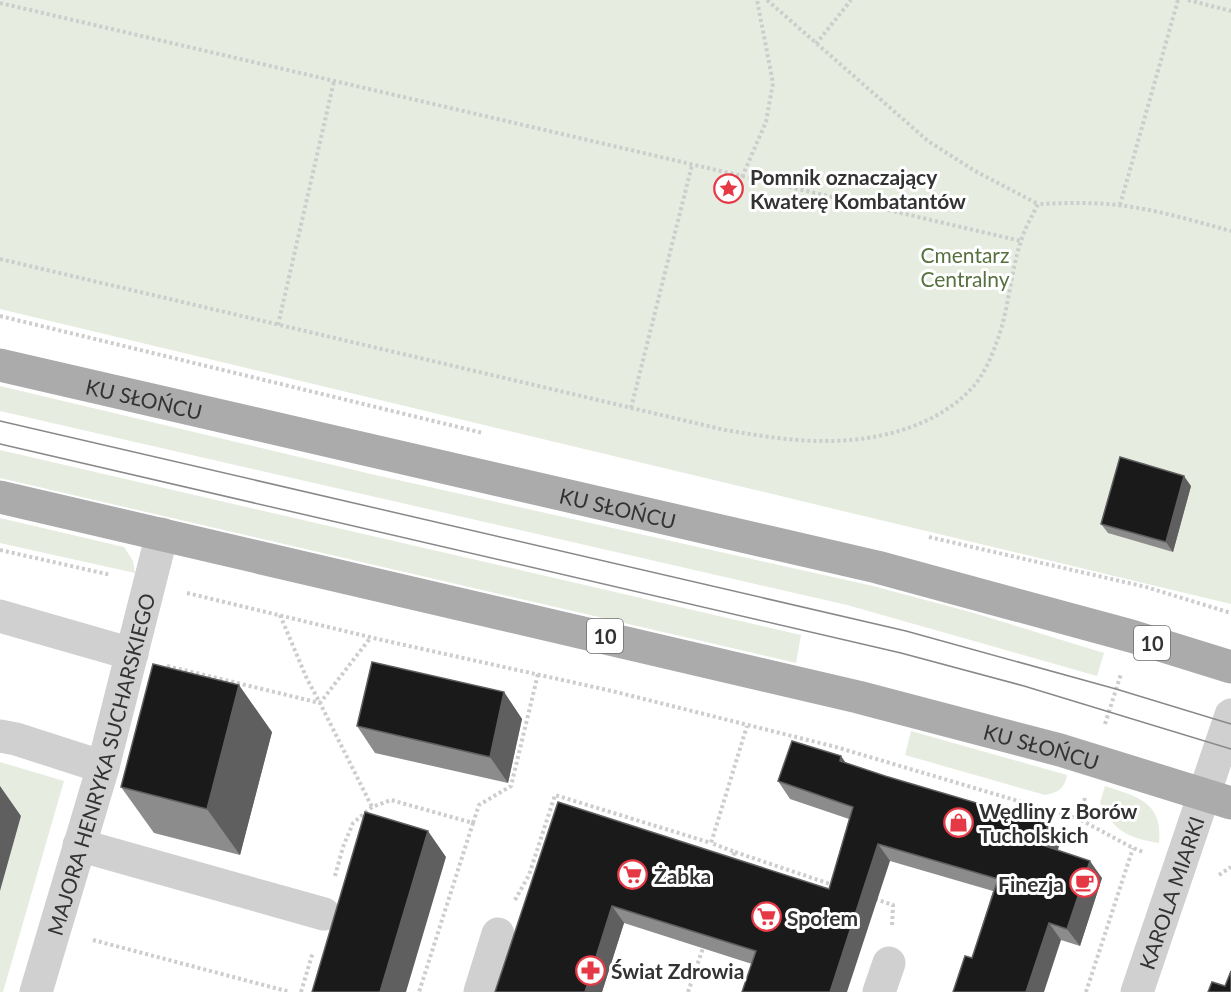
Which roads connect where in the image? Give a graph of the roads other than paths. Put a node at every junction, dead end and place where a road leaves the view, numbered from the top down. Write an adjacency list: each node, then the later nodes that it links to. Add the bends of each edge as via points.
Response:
1 (0, 364): 6 (main road, KU SŁOŃCU / 10, via 877,567 1131,636)
2 (0, 497): 3 (main road, KU SŁOŃCU / 10)
3 (162, 534): 5 (street, MAJORA HENRYKA SUCHARSKIEGO); 10 (main road, KU SŁOŃCU / 10, via 858,697 1049,747)
4 (0, 615): 5 (street)
5 (132, 654): 9 (street, MAJORA HENRYKA SUCHARSKIEGO)
6 (1231, 668)
7 (1231, 715): 10 (street)
8 (0, 736): 9 (street)
9 (103, 767): 11 (street, MAJORA HENRYKA SUCHARSKIEGO)
10 (1218, 799): 16 (street, KAROLA MIARKI, via 1173,882)
11 (79, 845): 12 (street); 14 (street, MAJORA HENRYKA SUCHARSKIEGO)
12 (324, 914)
13 (498, 934): 15 (street)
14 (36, 992)
15 (480, 992)
16 (1137, 992)

